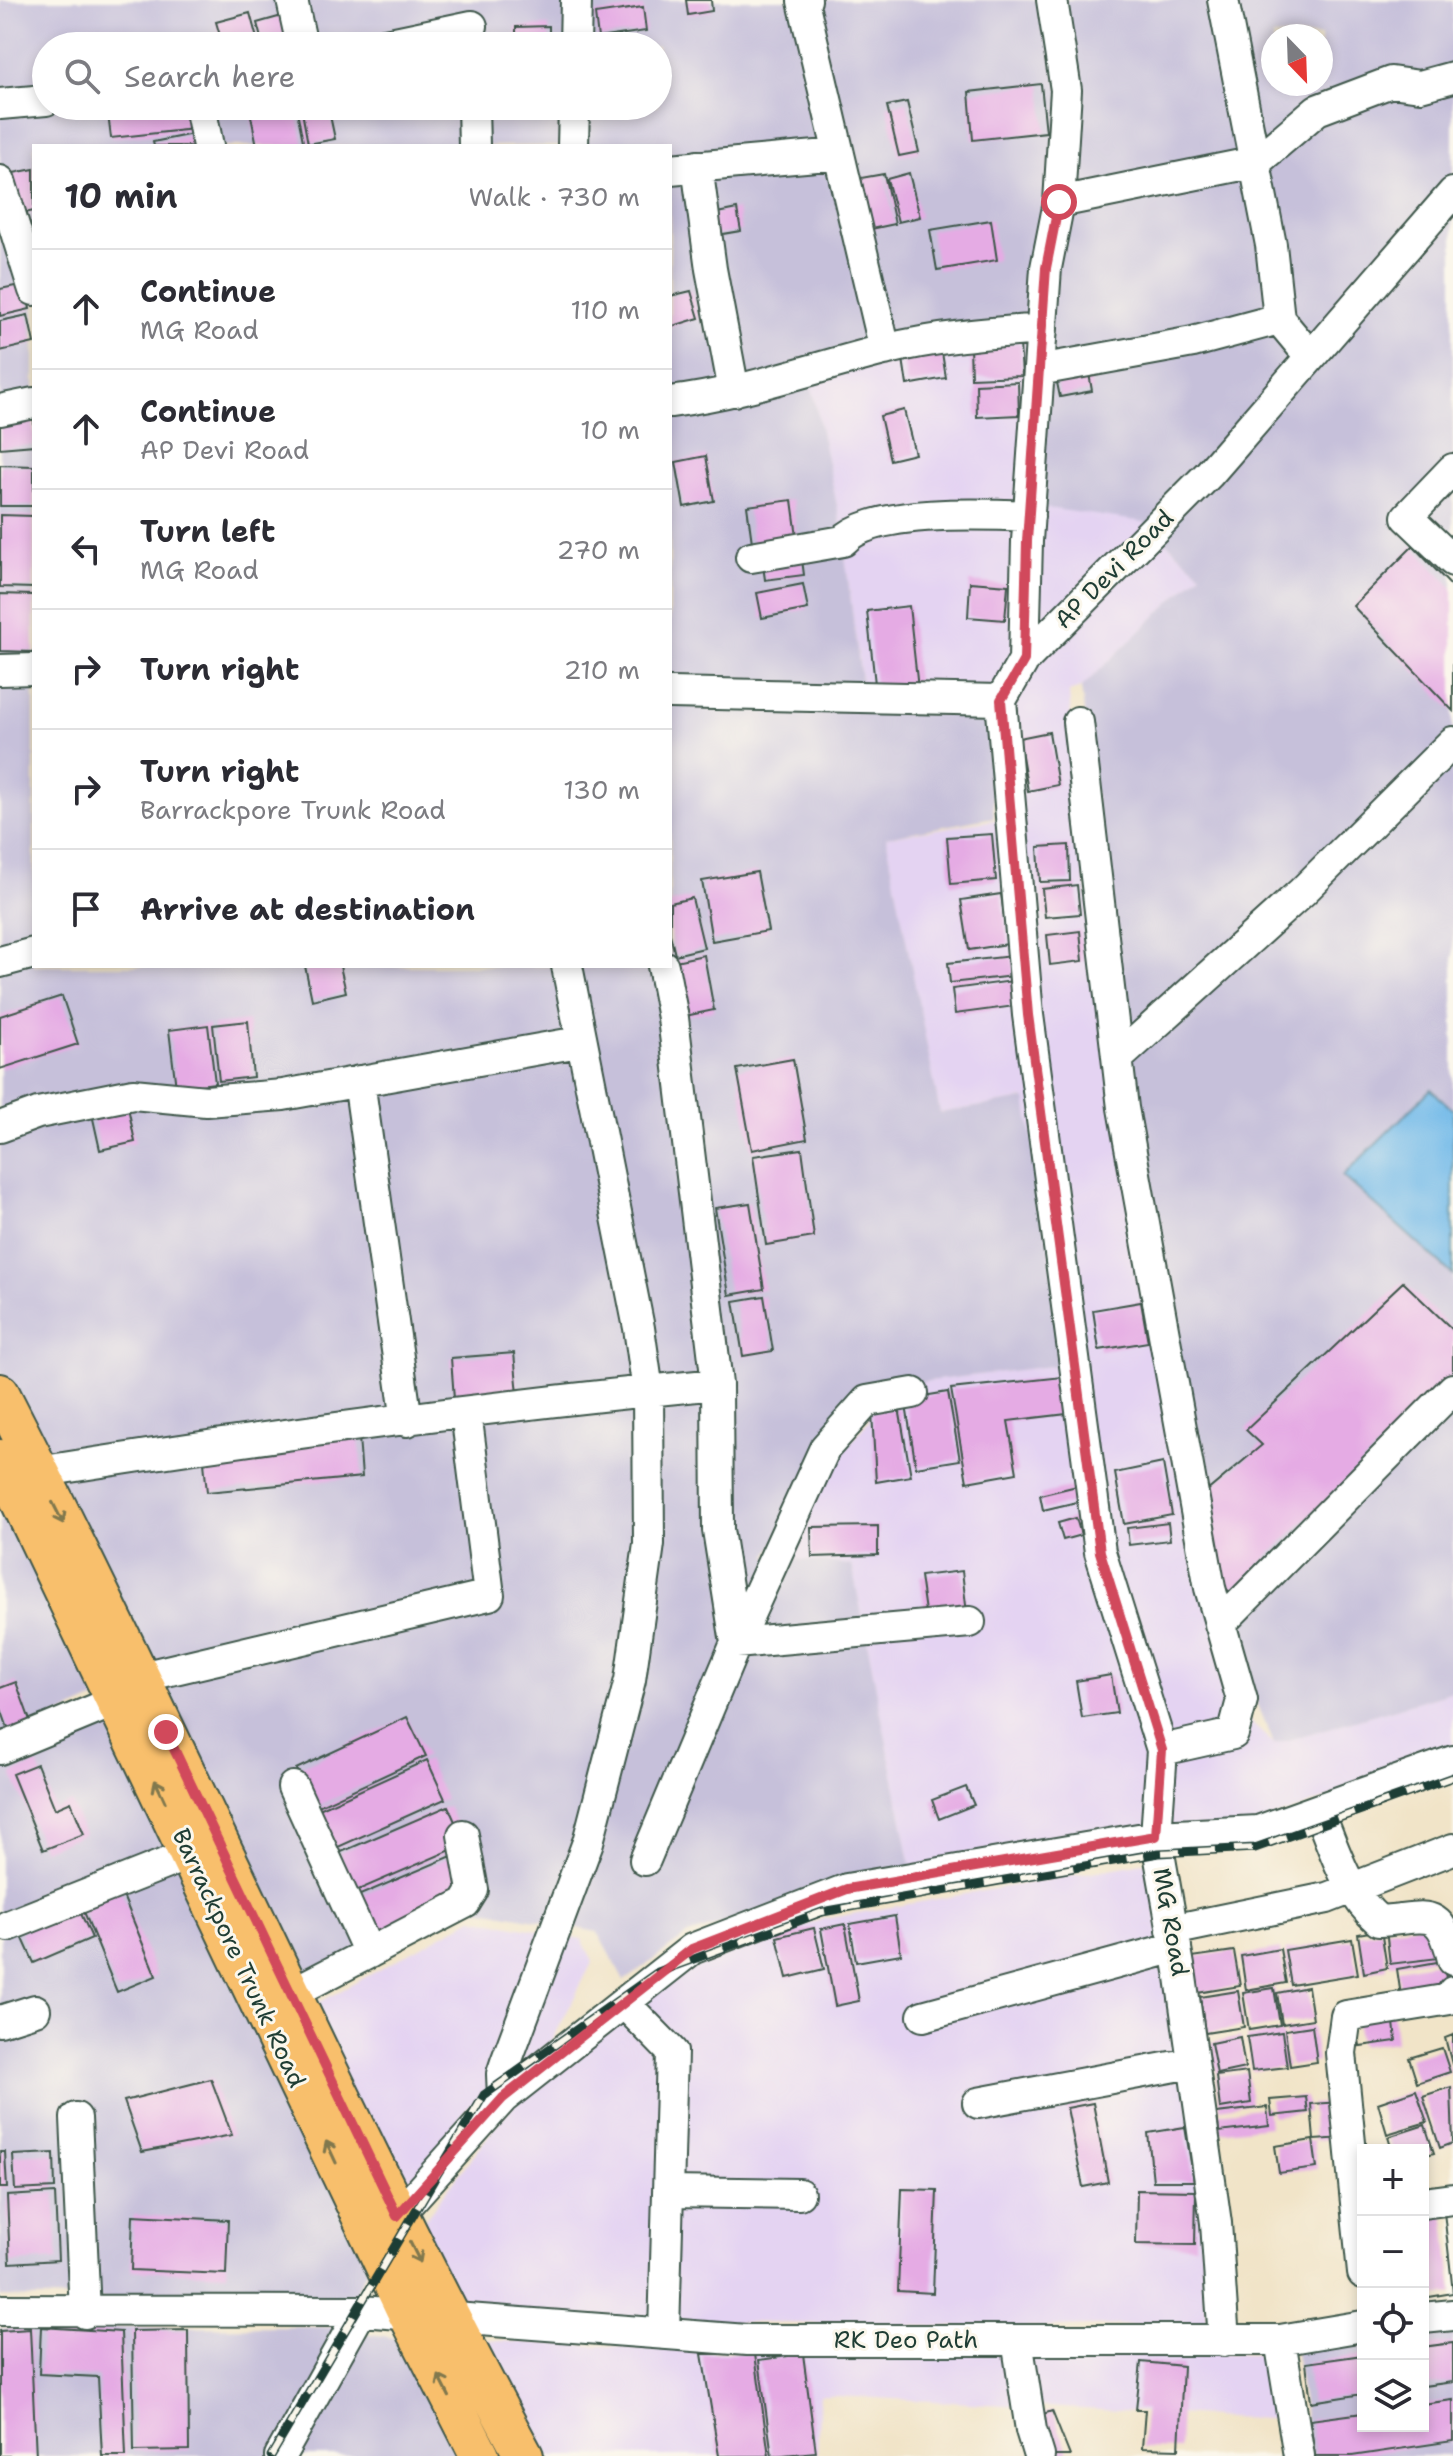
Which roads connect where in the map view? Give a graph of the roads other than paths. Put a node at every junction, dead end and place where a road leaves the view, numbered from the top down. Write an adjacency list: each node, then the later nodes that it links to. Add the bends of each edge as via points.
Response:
1 (292, 0): 7 (street)
2 (576, 0): 9 (street)
3 (806, 0): 19 (street)
4 (1052, 0): 24 (street, via 1066,90)
5 (1223, 0): 20 (street)
6 (473, 24): 8 (street)
7 (299, 32)
8 (438, 32)
9 (575, 32)
10 (1453, 77): 20 (street, via 1420,86 1391,82 1317,110)
11 (32, 101): 12 (street)
12 (0, 104)
13 (203, 120): 16 (street)
14 (473, 120): 17 (street)
15 (574, 120): 18 (street)
16 (208, 144)
17 (474, 144)
18 (573, 144)
19 (839, 154): 21 (street); 28 (street)
20 (1256, 162): 24 (street); 26 (street)
21 (684, 168): 31 (street, via 711,269)
22 (0, 181): 25 (street)
23 (1453, 193): 29 (street, AP Devi Road)
24 (1059, 202): 27 (street, via 1046,268)
25 (32, 284)
26 (1279, 319): 29 (street); 30 (street, via 1193,342)
27 (1042, 329): 28 (street, via 966,335); 30 (street)
28 (885, 350): 31 (street)
29 (1309, 355): 39 (street, AP Devi Road, via 1209,474)
30 (1039, 370): 36 (street)
31 (734, 391): 32 (street)
32 (672, 402)
33 (32, 403): 34 (street)
34 (0, 410)
35 (1453, 469): 38 (street, via 1407,517)
36 (1029, 516): 37 (street, via 924,516 853,530 843,541); 39 (street)
37 (751, 557)
38 (1453, 561)
39 (1024, 660): 43 (street, AP Devi Road)
40 (32, 669): 41 (street)
41 (0, 670)
42 (672, 693): 43 (street)
43 (1001, 700): 68 (street, MG Road, via 1028,1015 1100,1552)
44 (1078, 722): 51 (street)
45 (1453, 742): 51 (street, via 1302,892)
46 (32, 954): 47 (street)
47 (0, 962)
48 (567, 968): 50 (street)
49 (663, 968): 54 (street)
50 (579, 1042): 52 (street); 56 (street, via 613,1190)
51 (1118, 1058): 64 (street, via 1134,1170)
52 (359, 1081): 53 (street, via 283,1095 206,1101 133,1094 38,1113); 60 (street)
53 (0, 1127)
54 (717, 1384): 56 (street); 65 (street, via 718,1530)
55 (1453, 1389): 64 (street)
56 (648, 1391): 59 (street); 89 (street, via 649,1544 630,1680 588,1842 502,2074)
57 (0, 1393): 62 (main road, Barrackpore Trunk Road)
58 (913, 1393): 65 (street, via 867,1401 825,1448)
59 (466, 1412): 60 (street); 66 (street, via 489,1595)
60 (407, 1421): 62 (street)
61 (0, 1459): 66 (main road, Barrackpore Trunk Road)
62 (38, 1472): 66 (main road, Barrackpore Trunk Road, one-way to 66)
63 (970, 1622): 65 (street)
64 (1220, 1624): 68 (street, via 1242,1700 1233,1734)
65 (736, 1643): 76 (street)
66 (129, 1689): 67 (street); 75 (main road, Barrackpore Trunk Road, one-way to 66); 83 (main road, Barrackpore Trunk Road)
67 (0, 1749)
68 (1162, 1750): 73 (street, MG Road)
69 (1453, 1761): 71 (street)
70 (293, 1787): 80 (street)
71 (1318, 1810): 73 (street, via 1258,1831); 77 (street)
72 (463, 1835): 80 (street, via 470,1897)
73 (1156, 1836): 79 (street, MG Road); 84 (street, via 847,1889 692,1949)
74 (1453, 1849): 77 (street)
75 (190, 1854): 78 (street); 101 (main road, Barrackpore Trunk Road, one-way to 75)
76 (645, 1860)
77 (1352, 1890): 79 (street); 81 (street, via 1379,1921 1426,1915 1439,1920)
78 (8, 1926)
79 (1174, 1938): 86 (street); 88 (street, MG Road)
80 (369, 1953): 83 (street)
81 (1453, 1960)
82 (1453, 1992): 93 (street, via 1450,1999 1435,2004 1346,2016 1341,2053)
83 (290, 1994): 97 (main road, Barrackpore Trunk Road)
84 (624, 2003): 89 (street); 92 (street, via 672,2052)
85 (35, 2010): 87 (street)
86 (923, 2016)
87 (0, 2021)
88 (1192, 2063): 90 (street); 109 (street, MG Road, via 1216,2223)
89 (503, 2098): 97 (street)
90 (978, 2103)
91 (76, 2118): 100 (street)
92 (669, 2192): 94 (street); 106 (street)
93 (1357, 2192)
94 (799, 2194)
95 (1453, 2199): 96 (street)
96 (1429, 2202)
97 (397, 2216): 103 (main road, Barrackpore Trunk Road, one-way to 103)
98 (0, 2310): 100 (street, RK Deo Path)
99 (361, 2311): 100 (street, RK Deo Path); 101 (street, RK Deo Path); 110 (street)
100 (85, 2313)
101 (407, 2313): 103 (street, RK Deo Path); 111 (main road, Barrackpore Trunk Road, one-way to 101)
102 (1453, 2315): 104 (street)
103 (448, 2316): 106 (street, RK Deo Path); 112 (main road, Barrackpore Trunk Road)
104 (1429, 2317)
105 (1357, 2327): 108 (street, RK Deo Path)
106 (664, 2333): 107 (street, RK Deo Path, via 747,2340)
107 (1017, 2340): 109 (street, RK Deo Path); 113 (street)
108 (1280, 2340): 109 (street, RK Deo Path); 114 (street)
109 (1224, 2341)
110 (280, 2456)
111 (480, 2456)
112 (524, 2456)
113 (1039, 2456)
114 (1299, 2456)

